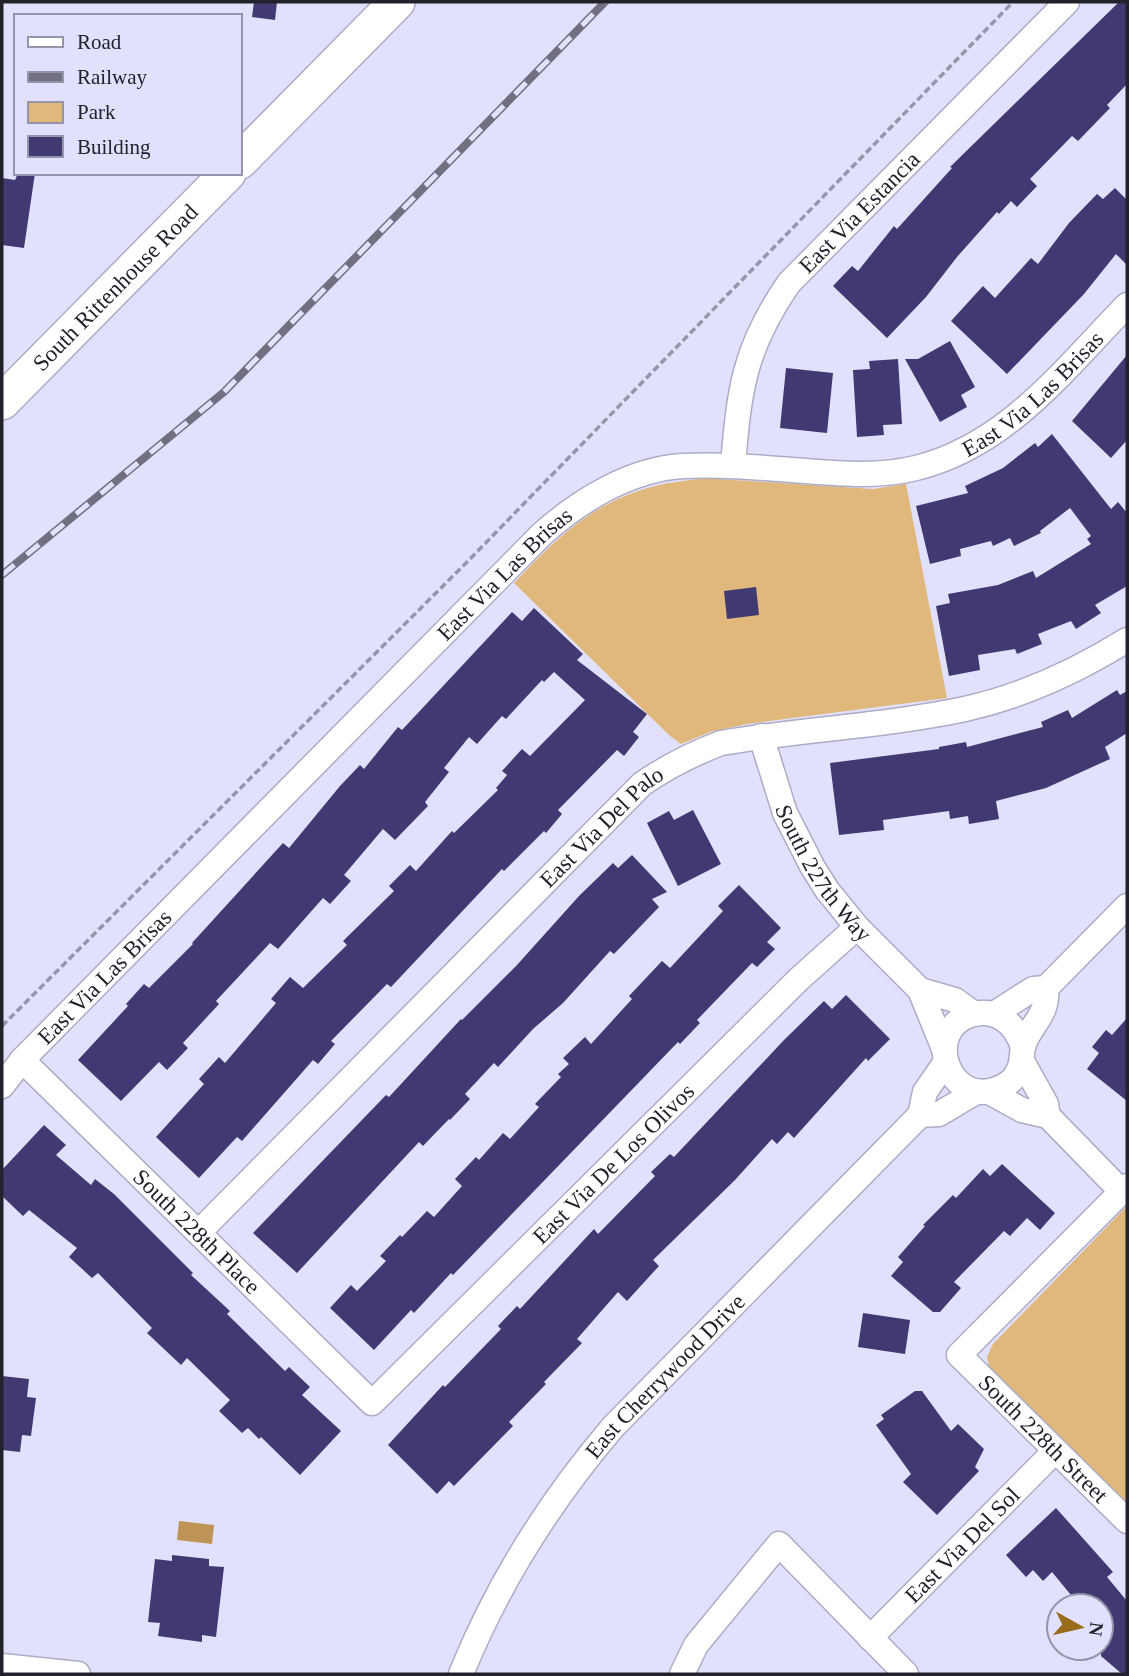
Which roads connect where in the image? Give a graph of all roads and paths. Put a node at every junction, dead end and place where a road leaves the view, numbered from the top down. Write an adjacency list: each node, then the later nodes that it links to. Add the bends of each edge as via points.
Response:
1 (397, 2): 4 (main road)
2 (1013, 2): 16 (path, via 468,561)
3 (1067, 2): 8 (street, East Via Estancia, via 789,283 758,335 746,368)
4 (242, 159)
5 (226, 175): 7 (main road, South Rittenhouse Road)
6 (1127, 305): 8 (street, East Via Las Brisas, via 1022,412 976,445 947,457 886,473)
7 (2, 402)
8 (733, 466): 19 (street, East Via Las Brisas, via 681,466 649,473 589,498 564,514)
9 (1127, 640): 10 (street, East Via Del Palo, via 1071,673 978,705)
10 (761, 736): 12 (street, South 227th Way, via 798,840 827,890); 25 (street, East Via Del Palo, via 691,754 642,784)
11 (1127, 906): 13 (street)
12 (857, 927): 14 (street, South 227th Way); 26 (street, East Via De Los Olivos, via 799,979)
13 (1046, 988): 15 (street, via 1033,989); 17 (street, via 1048,1001)
14 (920, 990): 15 (street, South 227th Way); 18 (street, South 227th Way)
15 (984, 1014): 17 (street, via 1013,1026); 18 (street, via 957,1023 946,1040)
16 (2, 1026)
17 (1023, 1054): 21 (street, via 1010,1082); 23 (street)
18 (945, 1056): 21 (street, via 957,1082); 22 (street, via 925,1092)
19 (22, 1060): 20 (street, East Via Las Brisas); 25 (street, South 228th Place)
20 (2, 1086)
21 (983, 1092): 22 (street, via 939,1114); 23 (street)
22 (920, 1115): 32 (street, East Cherrywood Drive, via 582,1463 511,1569)
23 (1048, 1116): 24 (street)
24 (1124, 1189): 27 (street, South 228th Street, via 959,1354)
25 (200, 1231): 26 (street, South 228th Place)
26 (372, 1403)
27 (1055, 1451): 28 (street, South 228th Street); 29 (street, East Via Del Sol)
28 (1127, 1521)
29 (870, 1637): 33 (street, via 779,1544 696,1645); 34 (street)
30 (2, 1666): 31 (street)
31 (78, 1674)
32 (461, 1674)
33 (682, 1674)
34 (906, 1674)

